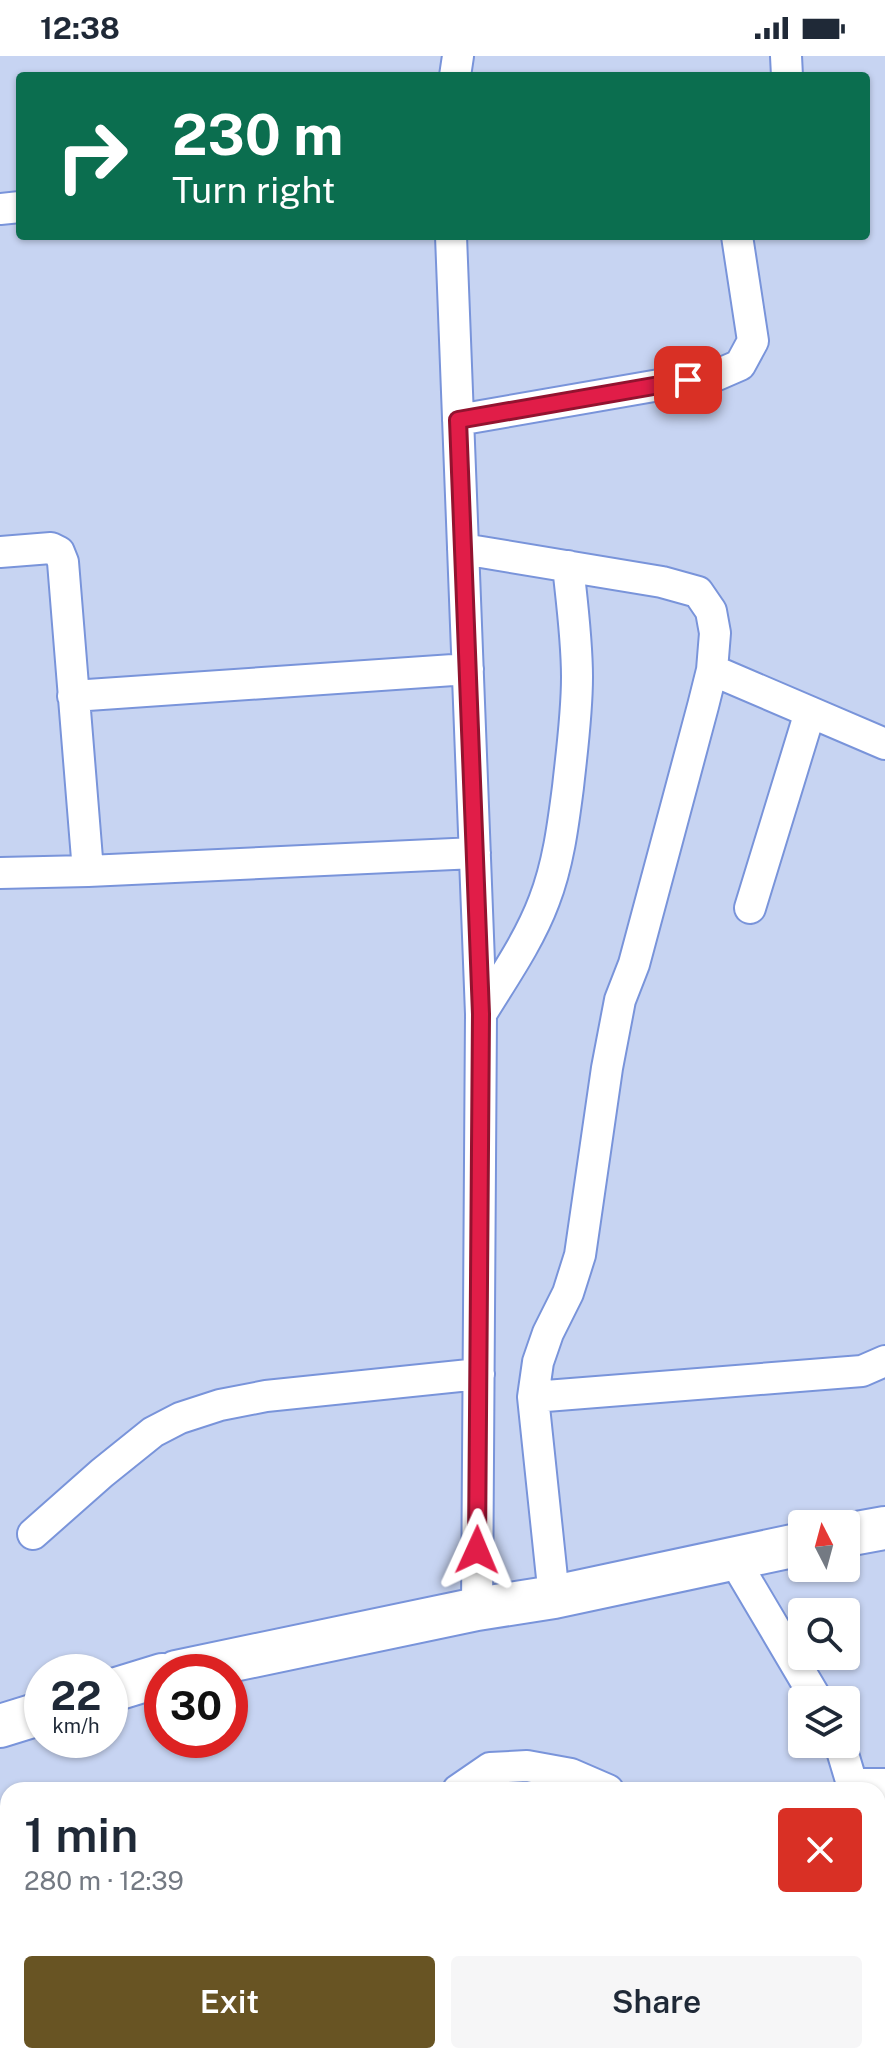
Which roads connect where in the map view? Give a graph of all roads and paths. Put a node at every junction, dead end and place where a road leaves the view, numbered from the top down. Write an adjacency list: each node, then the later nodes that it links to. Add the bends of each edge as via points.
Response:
1 (451, 240): 3 (street)
2 (738, 240): 3 (street, via 753,341 740,365 717,375)
3 (458, 420): 4 (street)
4 (463, 549): 6 (street); 7 (street)
5 (0, 552): 9 (street, via 59,552)
6 (568, 566): 8 (street, via 698,592 711,611 715,633); 16 (street, via 576,715 556,864 515,959)
7 (468, 669): 9 (street); 12 (street)
8 (712, 670): 10 (street); 19 (street, via 620,1000 580,1255 538,1362)
9 (73, 696): 13 (street)
10 (810, 712): 11 (street); 15 (street)
11 (885, 744)
12 (475, 853): 13 (street); 16 (street)
13 (88, 871): 14 (street)
14 (0, 873)
15 (750, 908)
16 (481, 1014): 18 (street)
17 (885, 1361): 19 (street, via 862,1371)
18 (479, 1374): 22 (street, via 266,1396 180,1418 153,1432); 26 (street)
19 (533, 1397): 25 (street)
20 (885, 1528): 21 (main road)
21 (860, 1532)
22 (33, 1534)
23 (788, 1547): 24 (main road)
24 (733, 1558): 25 (main road); 28 (street)
25 (554, 1597): 26 (main road)
26 (477, 1609): 27 (main road)
27 (248, 1657)
28 (809, 1686)
29 (24, 1719): 30 (main road)
30 (0, 1726)
31 (844, 1758): 34 (street)
32 (470, 1782): 33 (street, via 490,1768 527,1766)
33 (590, 1782)
34 (851, 1782)

